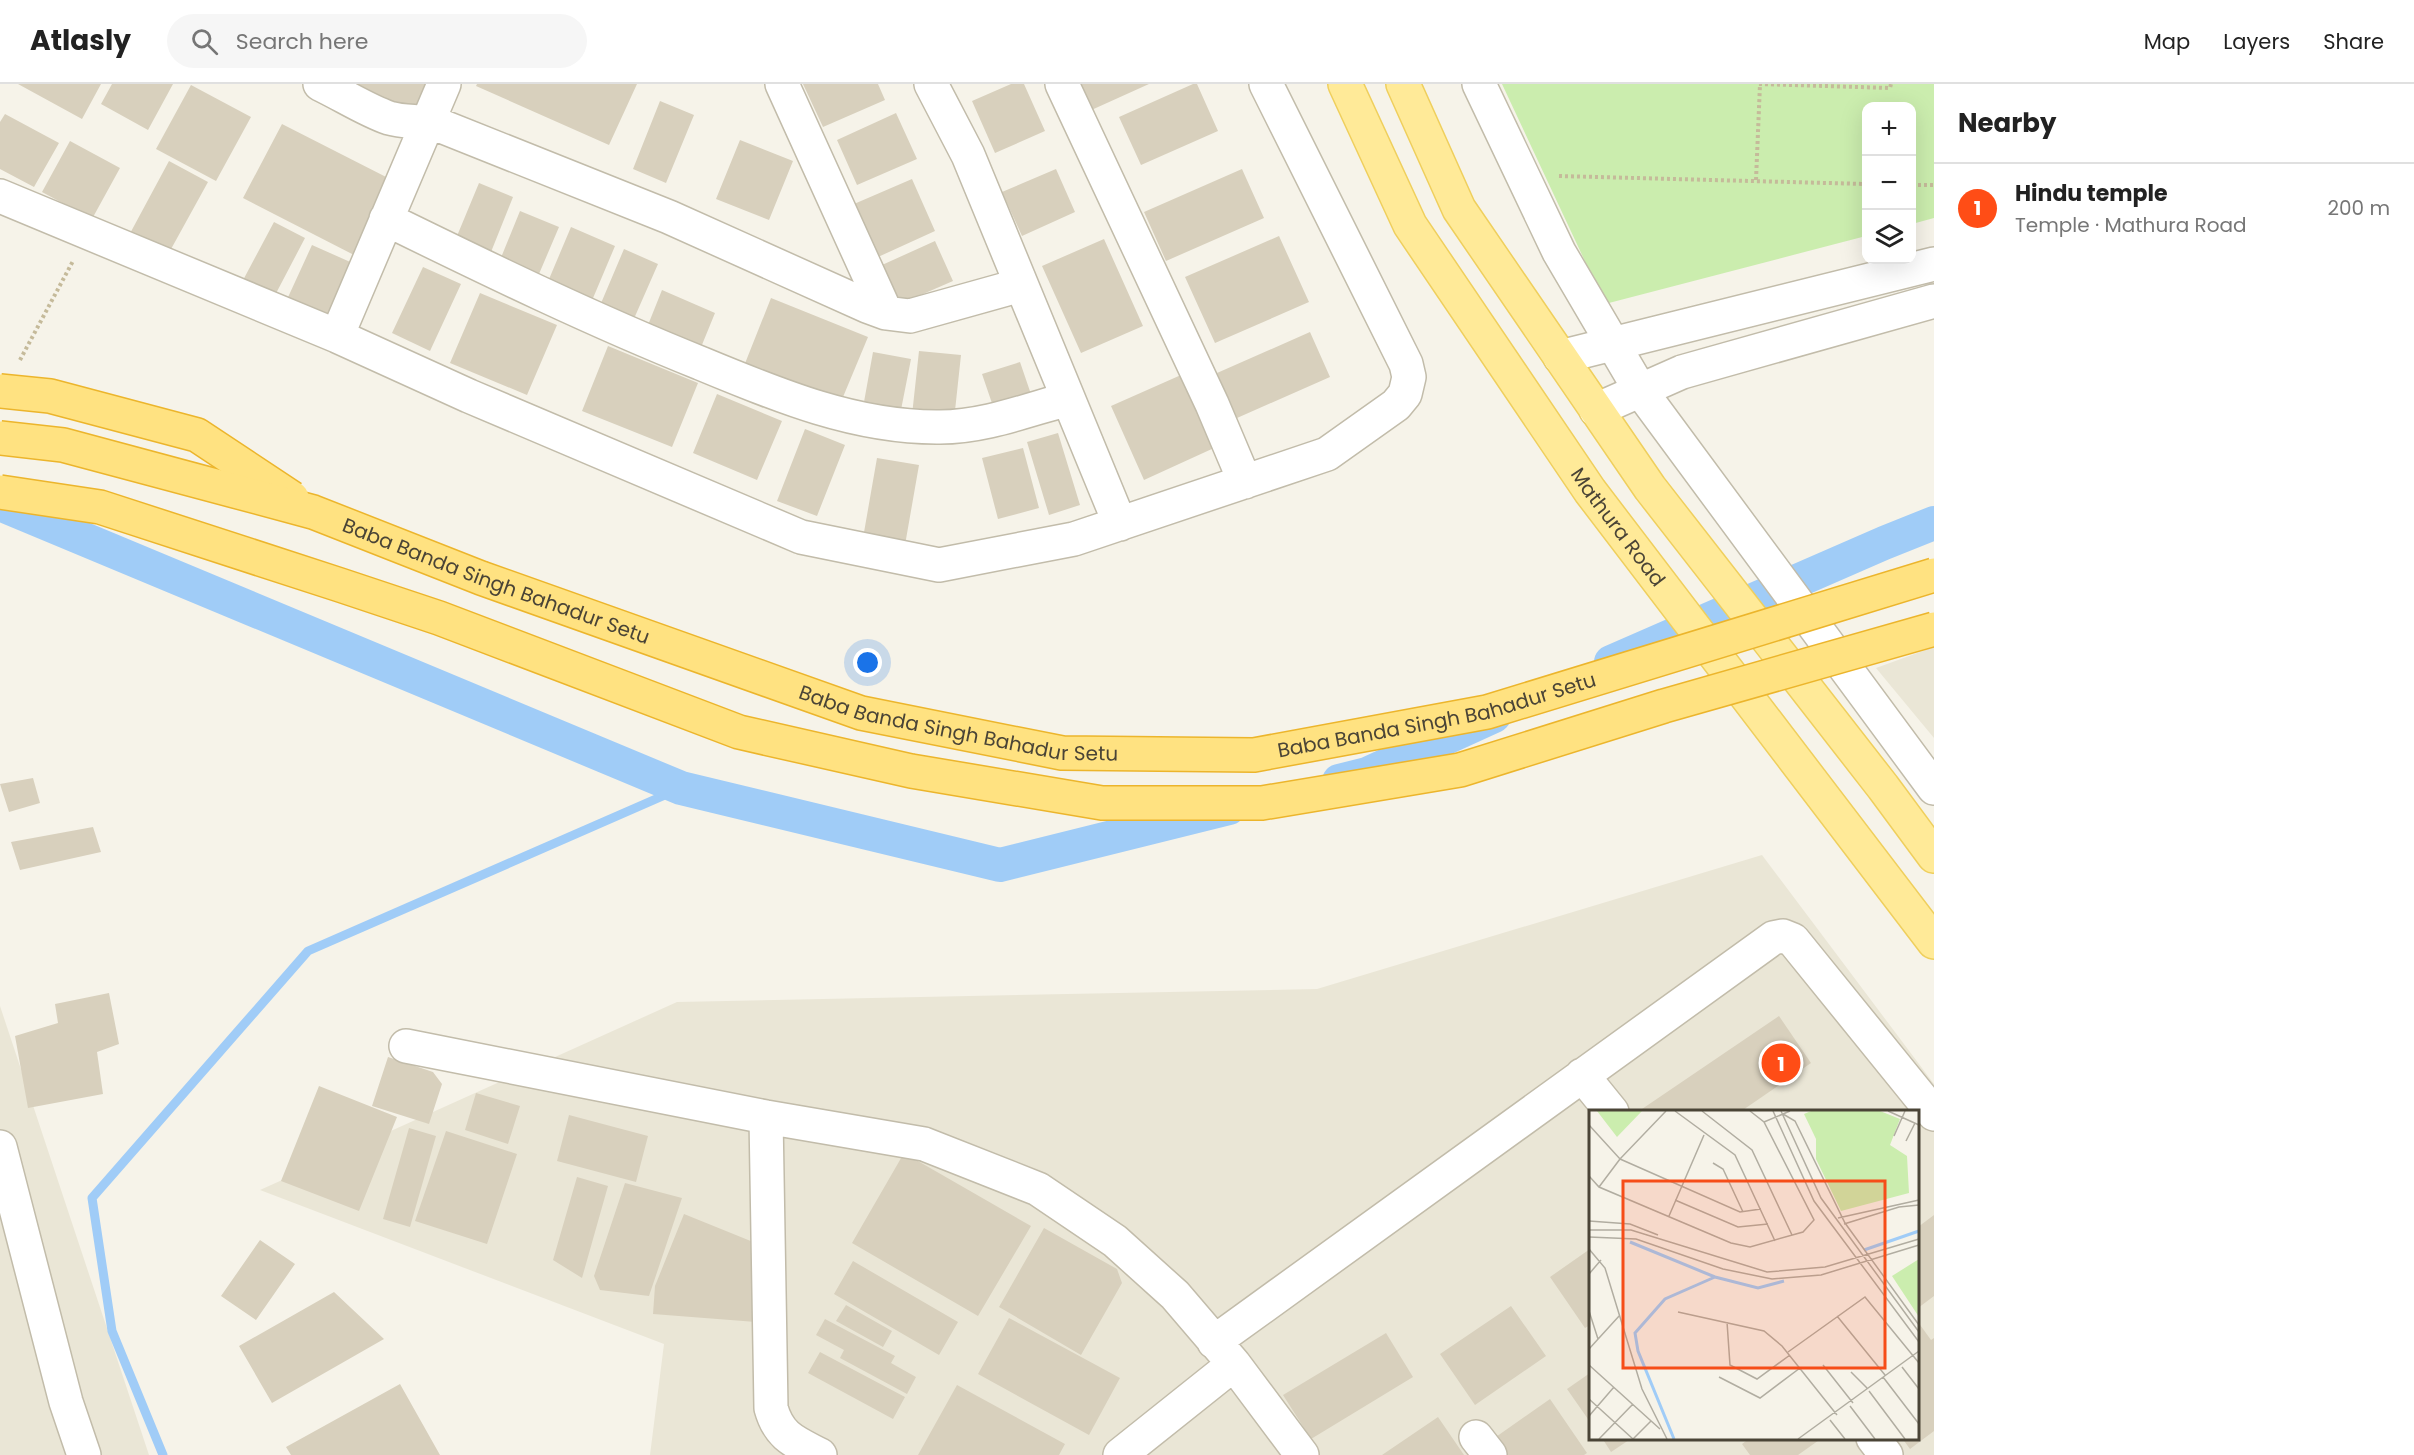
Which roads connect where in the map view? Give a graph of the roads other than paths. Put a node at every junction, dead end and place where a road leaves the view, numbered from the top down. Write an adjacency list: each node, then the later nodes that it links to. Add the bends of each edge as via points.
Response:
1 (320, 84): 10 (street, via 388,117)
2 (444, 84): 10 (street)
3 (782, 84): 16 (street)
4 (931, 84): 14 (street, via 968,155)
5 (1062, 84): 25 (street)
6 (1266, 84): 25 (street, via 1406,364 1409,377 1405,394 1396,405 1327,454)
7 (1345, 84): 33 (main road, Mathura Road, bridge, via 1410,225 1590,491)
8 (1402, 84): 19 (main road, via 1459,209)
9 (1479, 84): 18 (street, via 1559,252)
10 (427, 122): 12 (street); 16 (street, via 669,217)
11 (0, 196): 17 (street)
12 (386, 219): 17 (street); 22 (street, via 640,339 783,397 852,417 905,426 975,425)
13 (1934, 264): 18 (street)
14 (1021, 285): 16 (street, via 910,316); 22 (street)
15 (1934, 301): 20 (street, via 1682,372)
16 (886, 312)
17 (337, 336): 28 (street, via 801,537 939,565 1074,539)
18 (1614, 343): 19 (street); 20 (street)
19 (1560, 357): 23 (main road)
20 (1640, 390): 23 (street); 31 (street, bridge)
21 (0, 391): 27 (highway, bridge, via 50,396 196,435)
22 (1068, 399): 28 (street)
23 (1596, 410): 32 (main road, bridge, via 1650,488)
24 (0, 438): 27 (highway, Baba Banda Singh Bahadur Setu, bridge, via 63,445)
25 (1245, 482): 28 (street)
26 (0, 492): 30 (highway, bridge, via 100,507 329,581 439,618 739,732 910,771 1102,803 1262,803 1460,770 1664,706)
27 (313, 512): 29 (highway, Baba Banda Singh Bahadur Setu, bridge, via 482,578 861,713 1062,753 1254,756 1487,712)
28 (1120, 524)
29 (1934, 575)
30 (1934, 629)
31 (1934, 788)
32 (1934, 856)
33 (1934, 942)
34 (406, 1046): 38 (street)
35 (1582, 1075): 36 (street); 37 (street, via 1773,938 1783,936 1793,940); 40 (street)
36 (1610, 1110)
37 (1934, 1114)
38 (766, 1117): 40 (street, via 924,1143 1038,1189 1115,1240 1174,1296); 43 (street, via 771,1408 776,1424 788,1438)
39 (0, 1147): 42 (street, via 59,1379)
40 (1224, 1353): 44 (street); 45 (street)
41 (1875, 1440): 46 (street)
42 (84, 1455)
43 (820, 1455)
44 (1120, 1455)
45 (1302, 1455)
46 (1886, 1455)

